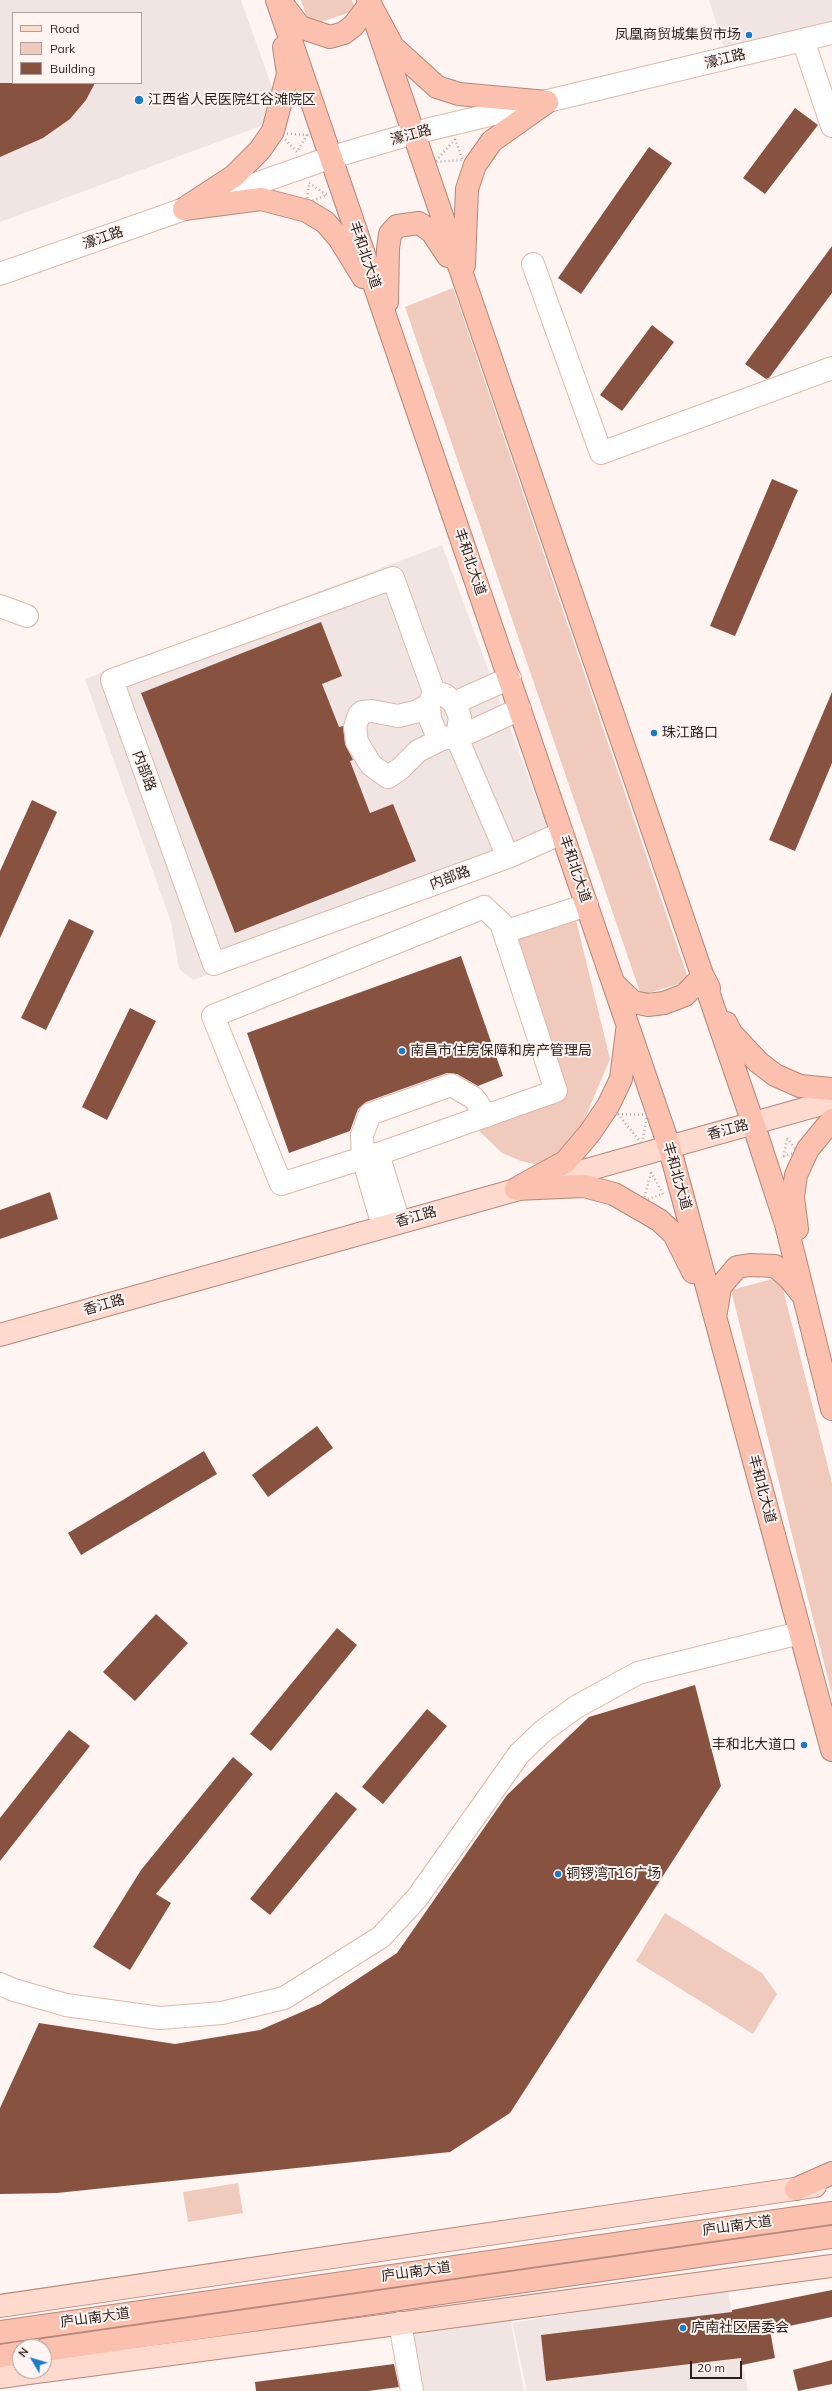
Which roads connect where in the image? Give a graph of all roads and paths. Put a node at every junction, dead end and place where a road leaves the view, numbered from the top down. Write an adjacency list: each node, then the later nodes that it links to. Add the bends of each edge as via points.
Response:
1 (277, 0): 2 (highway, via 300,27 330,36 344,33 353,26); 10 (highway, 丰和北大道); 11 (highway, via 288,74 273,131 260,150 234,176)
2 (369, 2): 5 (highway, via 393,47 438,87 459,94); 8 (highway)
3 (832, 33): 4 (street, 濠江路)
4 (803, 40): 5 (street, 濠江路); 6 (street)
5 (547, 102): 8 (street, 濠江路); 14 (highway, via 492,141 475,164 467,189)
6 (832, 126)
7 (279, 133): 7 (path, via 298,152 307,135 293,134)
8 (414, 133): 10 (street, 濠江路); 14 (highway)
9 (455, 139): 9 (path, via 463,160 435,162 445,150)
10 (332, 157): 11 (street, 濠江路); 15 (highway, 丰和北大道)
11 (184, 209): 13 (street, 濠江路); 15 (highway, via 261,199 307,211 325,222 339,238)
12 (533, 264): 16 (street, via 601,453)
13 (0, 274)
14 (464, 280): 15 (highway, via 432,232 419,223 397,226 390,234 388,248); 28 (highway)
15 (386, 317): 19 (highway, 丰和北大道)
16 (832, 368)
17 (0, 606): 18 (street)
18 (27, 616)
19 (510, 678): 21 (street); 22 (highway, 丰和北大道)
20 (432, 698): 21 (street, via 445,695); 23 (street, via 430,719 436,733); 23 (street, via 415,712 398,716 372,711 362,712 355,727 357,742 371,765 388,777 418,751); 25 (street, 内部路, via 393,578 112,680 214,964)
21 (454, 702): 23 (street, via 460,717)
22 (520, 709): 23 (street); 24 (highway, 丰和北大道)
23 (450, 738): 25 (street)
24 (562, 832): 25 (street, 内部路); 26 (highway, 丰和北大道)
25 (508, 857)
26 (585, 900): 27 (street); 29 (highway, 丰和北大道)
27 (503, 928): 34 (street, via 556,1091); 38 (street, via 484,907 213,1016 281,1184)
28 (703, 976): 29 (highway, via 685,995 648,1006 633,1002); 31 (highway, via 731,1033 758,1062 775,1075 800,1086); 36 (highway)
29 (614, 983): 30 (highway, 丰和北大道)
30 (628, 1026): 37 (highway, 丰和北大道); 40 (highway, via 621,1079 608,1106 564,1162)
31 (832, 1089)
32 (832, 1101): 36 (main road, 香江路)
33 (618, 1114): 33 (path, via 632,1132 642,1144 647,1115)
34 (486, 1116): 38 (street); 38 (street, via 474,1098 451,1085 370,1114 362,1136)
35 (832, 1120): 42 (highway, via 808,1149 796,1176 793,1196)
36 (754, 1123): 37 (main road, 香江路); 42 (highway, via 786,1224)
37 (669, 1146): 40 (main road, 香江路); 43 (highway, 丰和北大道)
38 (371, 1156): 41 (street)
39 (651, 1172): 39 (path, via 649,1179 644,1200 663,1194)
40 (516, 1189): 41 (main road, 香江路); 43 (highway, via 584,1186 614,1194 659,1220 674,1234)
41 (391, 1224): 44 (main road, 香江路)
42 (804, 1298): 43 (highway, via 775,1266 750,1264 737,1267 720,1287); 45 (highway)
43 (715, 1318): 46 (highway, 丰和北大道)
44 (0, 1335)
45 (832, 1409)
46 (800, 1633): 47 (highway, 丰和北大道); 48 (street, via 638,1673 576,1707 543,1731 519,1754 417,1898 381,1937 284,1998 222,2012 160,2018 66,2004)
47 (832, 1750)
48 (0, 1984)
49 (832, 2173): 51 (highway)
50 (832, 2184): 51 (main road)
51 (796, 2189): 55 (main road)
52 (832, 2213): 57 (highway, 庐山南大道)
53 (832, 2237): 58 (highway, 庐山南大道)
54 (832, 2266): 56 (main road)
55 (0, 2306)
56 (400, 2323): 61 (main road); 64 (street)
57 (0, 2332)
58 (52, 2349)
59 (12, 2354): 60 (highway)
60 (0, 2356)
61 (52, 2370)
62 (12, 2375): 63 (main road)
63 (0, 2377)
64 (412, 2391)

